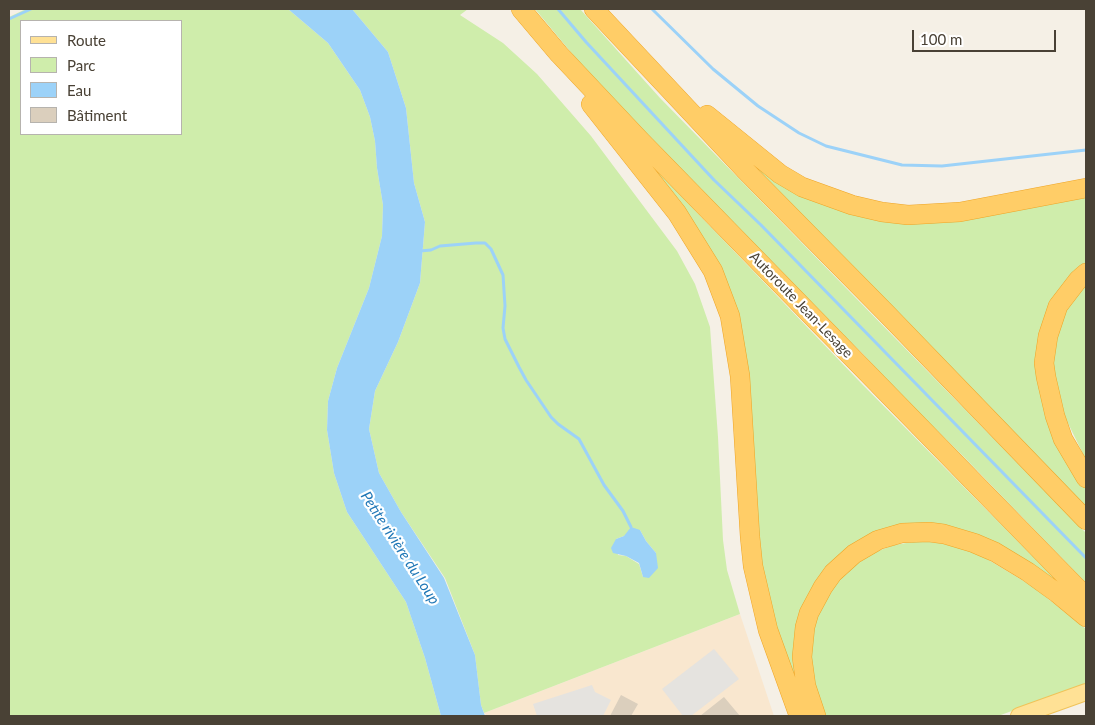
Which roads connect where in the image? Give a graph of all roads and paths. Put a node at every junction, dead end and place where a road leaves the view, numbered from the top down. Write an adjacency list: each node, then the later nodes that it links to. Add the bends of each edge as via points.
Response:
1 (516, 9): 11 (highway, via 677,213 719,285 730,316 738,358 750,537 757,587 768,630)
2 (521, 9): 8 (highway, Autoroute Jean-Lesage, via 640,139)
3 (600, 15): 4 (highway, via 734,138 780,174 824,196 882,212 932,215); 7 (highway, via 744,169)
4 (1086, 188)
5 (1086, 272): 6 (highway, via 1058,306 1048,336 1044,363 1063,439)
6 (1086, 478)
7 (1086, 520)
8 (1086, 597)
9 (1086, 617): 12 (highway, via 1028,572 974,543 929,532 878,540 854,554 833,573 809,613 802,657 806,686)
10 (1086, 692): 13 (main road)
11 (799, 716)
12 (816, 716)
13 (1019, 716)

